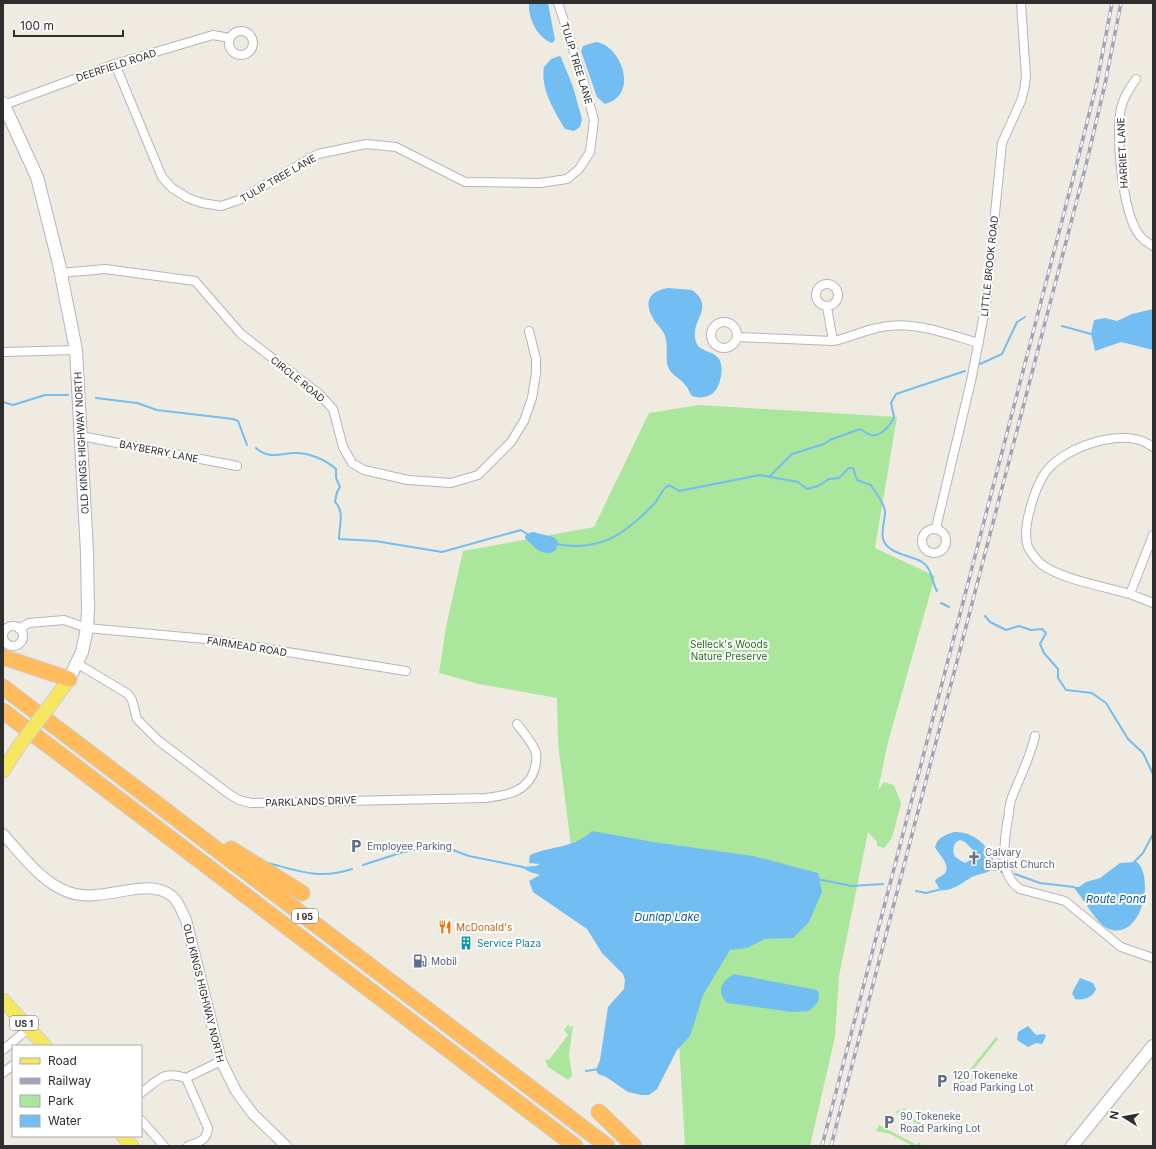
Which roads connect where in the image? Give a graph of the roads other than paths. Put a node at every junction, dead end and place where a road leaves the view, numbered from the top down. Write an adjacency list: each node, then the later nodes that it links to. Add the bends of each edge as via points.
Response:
1 (558, 3): 4 (street, TULIP TREE LANE, via 594,120 590,152 579,169 567,179 540,183 465,182 396,147 366,144 318,154 239,200 222,206 202,203 177,192 162,177)
2 (1021, 3): 13 (street, LITTLE BROOK ROAD, via 1026,77 1022,102 1002,143 986,304)
3 (230, 38): 4 (street, DEERFIELD ROAD, via 213,35)
4 (115, 64): 6 (street, DEERFIELD ROAD)
5 (1136, 78): 7 (street, HARRIET LANE, via 1126,94 1120,114 1122,186 1133,223 1142,239)
6 (3, 104): 8 (main road, OLD KINGS HIGHWAY NORTH, via 38,177)
7 (1153, 246)
8 (61, 273): 10 (street, CIRCLE ROAD, via 105,269 195,281 240,334 319,394 333,409 342,446 352,463 364,470 408,480 451,484 478,475 512,442 524,421 532,398 536,373 536,359); 14 (main road, OLD KINGS HIGHWAY NORTH)
9 (827, 307): 12 (street)
10 (529, 331)
11 (737, 337): 12 (street)
12 (833, 341): 13 (street, via 877,328 900,325)
13 (979, 343): 19 (street, LITTLE BROOK ROAD)
14 (76, 350): 15 (street); 16 (main road, OLD KINGS HIGHWAY NORTH)
15 (3, 352)
16 (81, 436): 18 (street, BAYBERRY LANE); 23 (main road, OLD KINGS HIGHWAY NORTH, via 88,566)
17 (1153, 448): 21 (street, via 1138,439 1123,437 1088,445 1057,460 1042,476 1027,527 1028,547 1041,564 1060,574)
18 (238, 466)
19 (936, 528)
20 (1153, 535): 21 (street)
21 (1130, 594): 22 (street)
22 (1153, 603)
23 (87, 628): 24 (street, FAIRMEAD ROAD, via 58,620 29,623); 26 (main road, OLD KINGS HIGHWAY NORTH); 27 (street, FAIRMEAD ROAD, via 206,639)
24 (19, 629)
25 (3, 657): 28 (highway)
26 (78, 664): 28 (main road, OLD KINGS HIGHWAY NORTH); 31 (street, PARKLANDS DRIVE, via 128,694 137,720 159,741 229,794 251,803 502,796 518,791 528,783 536,762 536,752)
27 (406, 671)
28 (69, 679): 34 (main road, OLD KINGS HIGHWAY NORTH, bridge)
29 (3, 687): 33 (highway, I 95)
30 (3, 711): 55 (highway, I 95)
31 (517, 724)
32 (1035, 736): 37 (street, via 1011,801 1004,852 1009,877 1020,889 1065,901 1121,947)
33 (105, 765): 36 (highway, via 232,850); 56 (highway, I 95)
34 (3, 770)
35 (3, 834): 43 (street, OLD KINGS HIGHWAY NORTH, via 41,875 67,892 81,896 97,896 143,887 171,896 179,905 186,920)
36 (302, 893)
37 (1153, 958)
38 (3, 1000): 39 (main road, US 1)
39 (29, 1028): 40 (main road, US 1); 42 (street)
40 (41, 1045)
41 (1153, 1046): 58 (main road)
42 (3, 1050)
43 (221, 1061): 46 (street); 54 (street, OLD KINGS HIGHWAY NORTH, via 236,1091 253,1114)
44 (12, 1066): 45 (street)
45 (3, 1073)
46 (186, 1078): 47 (street, via 177,1074 166,1074); 53 (street, via 208,1128 204,1140)
47 (142, 1092)
48 (599, 1112): 57 (highway)
49 (142, 1121): 52 (street)
50 (124, 1137): 51 (main road)
51 (132, 1146)
52 (164, 1146)
53 (188, 1146)
54 (286, 1146)
55 (575, 1146)
56 (607, 1146)
57 (634, 1146)
58 (1072, 1146)

